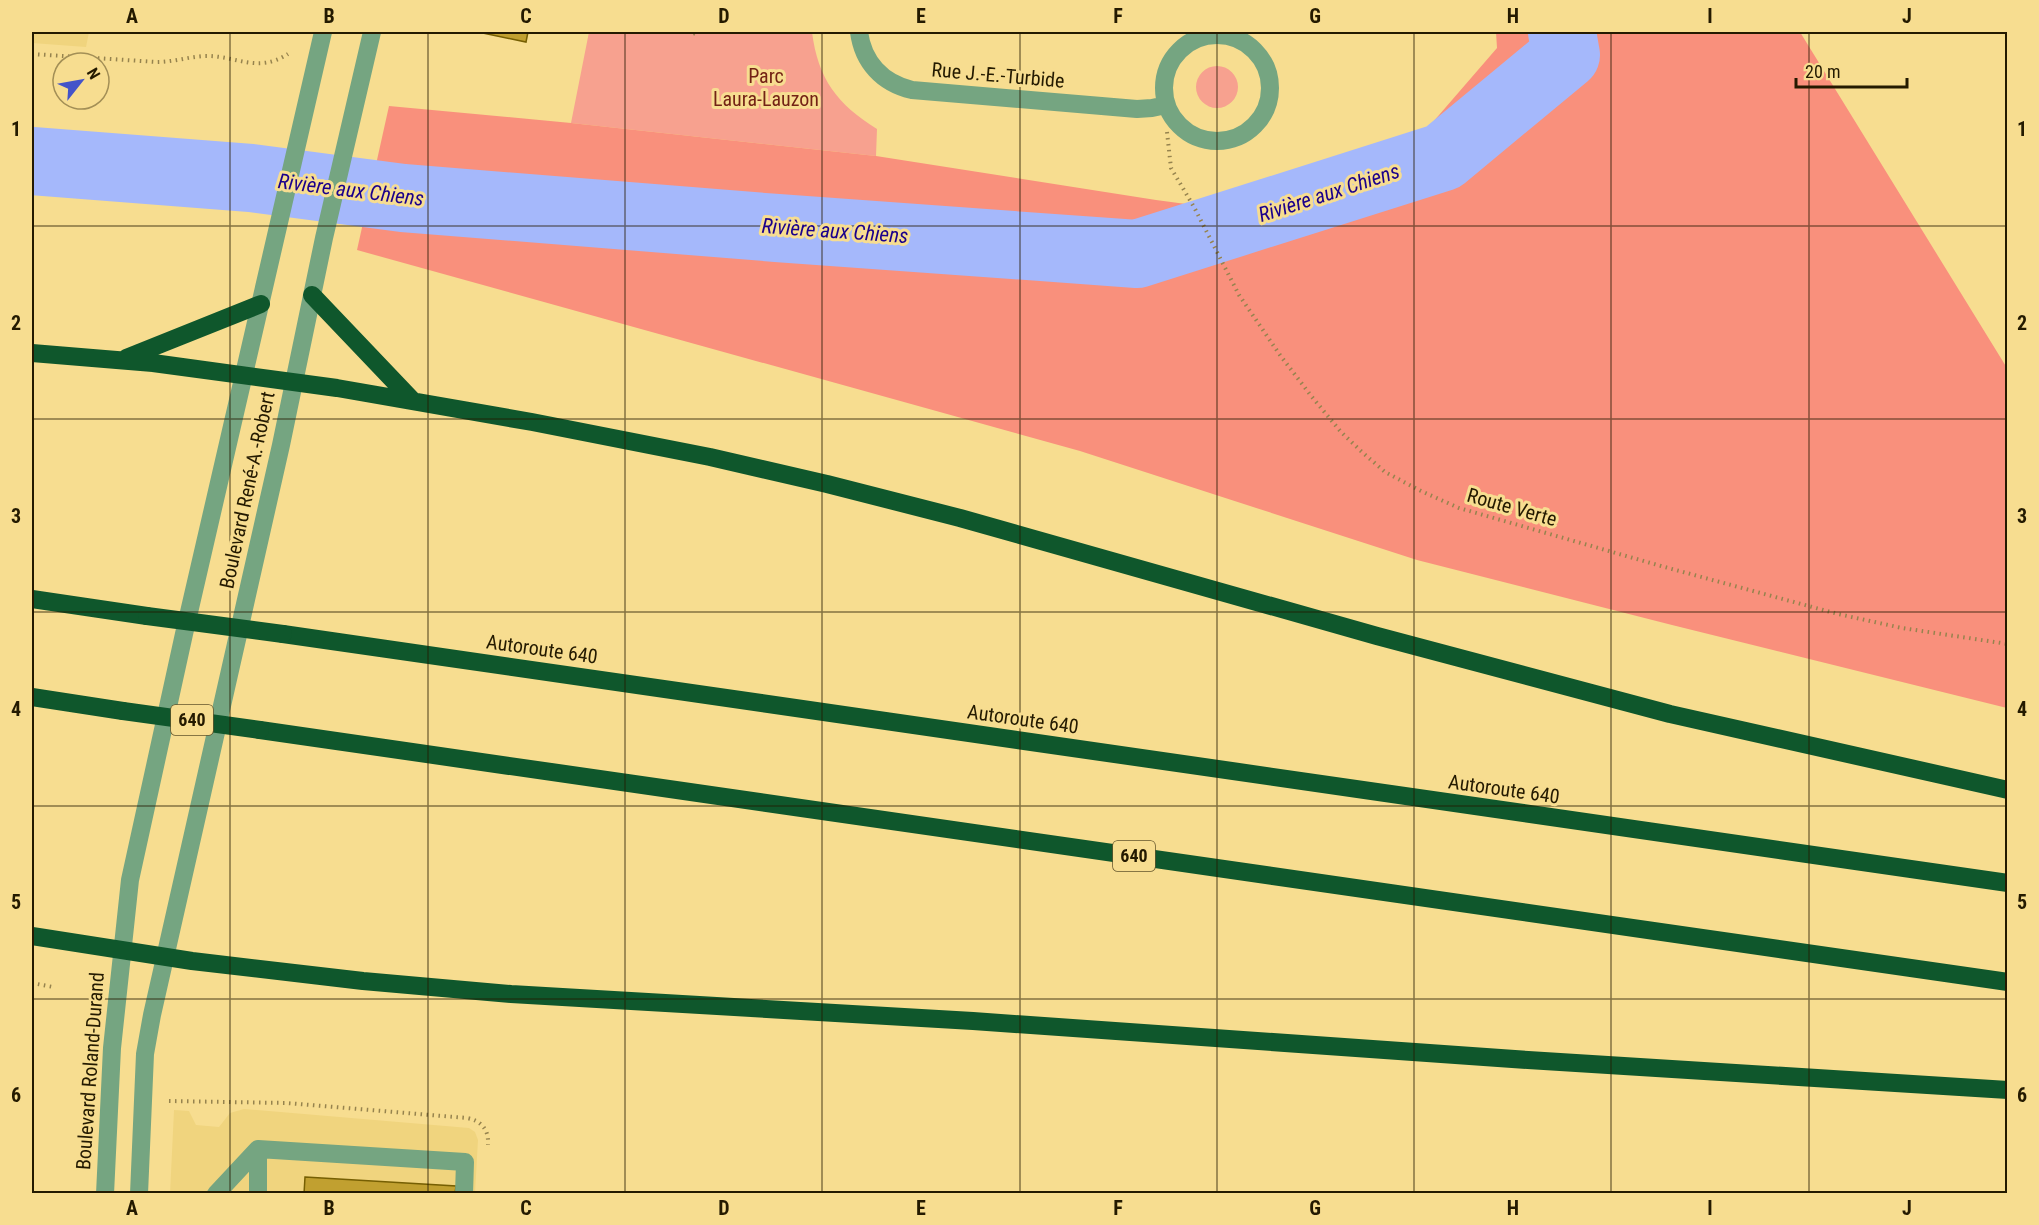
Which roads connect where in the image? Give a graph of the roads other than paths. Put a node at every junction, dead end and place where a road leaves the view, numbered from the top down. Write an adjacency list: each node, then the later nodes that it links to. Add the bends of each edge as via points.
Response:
1 (322, 32): 6 (street, Boulevard René-A.-Robert)
2 (372, 32): 5 (street, Boulevard René-A.-Robert)
3 (859, 32): 4 (street, Rue J.-E.-Turbide, via 863,49 882,77 912,90 1137,109)
4 (1166, 105): 4 (street, via 1179,126 1193,136 1218,141 1234,138 1249,130 1265,111 1269,94 1267,69 1259,54 1239,39 1215,34 1198,37 1184,45 1168,64 1163,88)
5 (312, 295): 10 (street, Boulevard René-A.-Robert); 11 (highway)
6 (261, 304): 8 (highway); 9 (street, Boulevard René-A.-Robert)
7 (32, 353): 8 (highway)
8 (121, 360): 9 (highway)
9 (243, 376): 10 (highway); 17 (street, Boulevard René-A.-Robert, via 130,880)
10 (293, 383): 11 (highway); 18 (street, Boulevard René-A.-Robert)
11 (413, 401): 14 (highway, via 645,444 827,484 1046,541 1591,694)
12 (32, 599): 15 (highway, Autoroute 640, bridge)
13 (32, 697): 19 (highway, 640, bridge)
14 (2007, 790)
15 (2007, 883)
16 (32, 936): 17 (highway)
17 (122, 951): 18 (highway); 22 (street, Boulevard Roland-Durand, via 109,1089)
18 (164, 957): 20 (highway, via 363,981 601,1000); 23 (street, via 146,1054)
19 (2007, 982)
20 (2007, 1090)
21 (258, 1149): 24 (street); 25 (street); 26 (street, via 465,1162)
22 (105, 1194)
23 (139, 1194)
24 (216, 1194)
25 (258, 1194)
26 (464, 1194)

